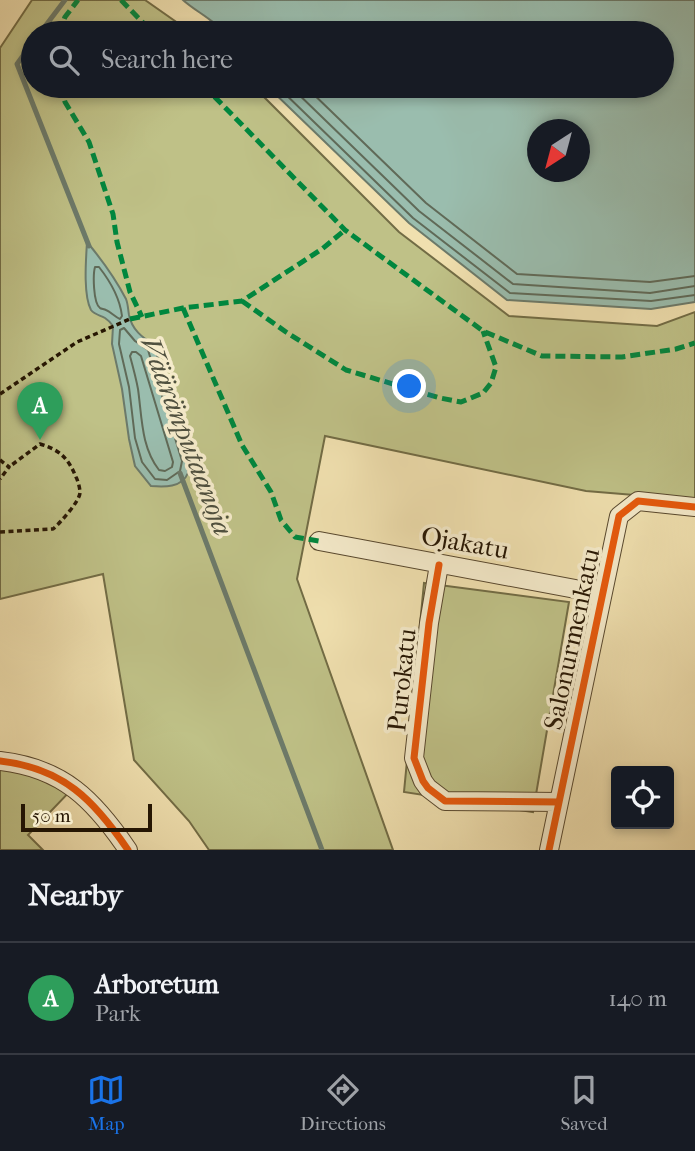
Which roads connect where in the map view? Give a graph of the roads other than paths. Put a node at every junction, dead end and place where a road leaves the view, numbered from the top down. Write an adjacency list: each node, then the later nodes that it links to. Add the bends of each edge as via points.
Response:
1 (695, 507): 4 (street, Salonurmenkatu, via 638,501 620,516)
2 (319, 541): 3 (street, Ojakatu)
3 (439, 565): 4 (street, Ojakatu); 6 (street, Purokatu, via 414,758 423,781 445,802)
4 (602, 594): 6 (street, Salonurmenkatu)
5 (0, 761): 7 (street, via 56,776 85,796)
6 (559, 802): 8 (street, Salonurmenkatu)
7 (128, 850)
8 (549, 850)

